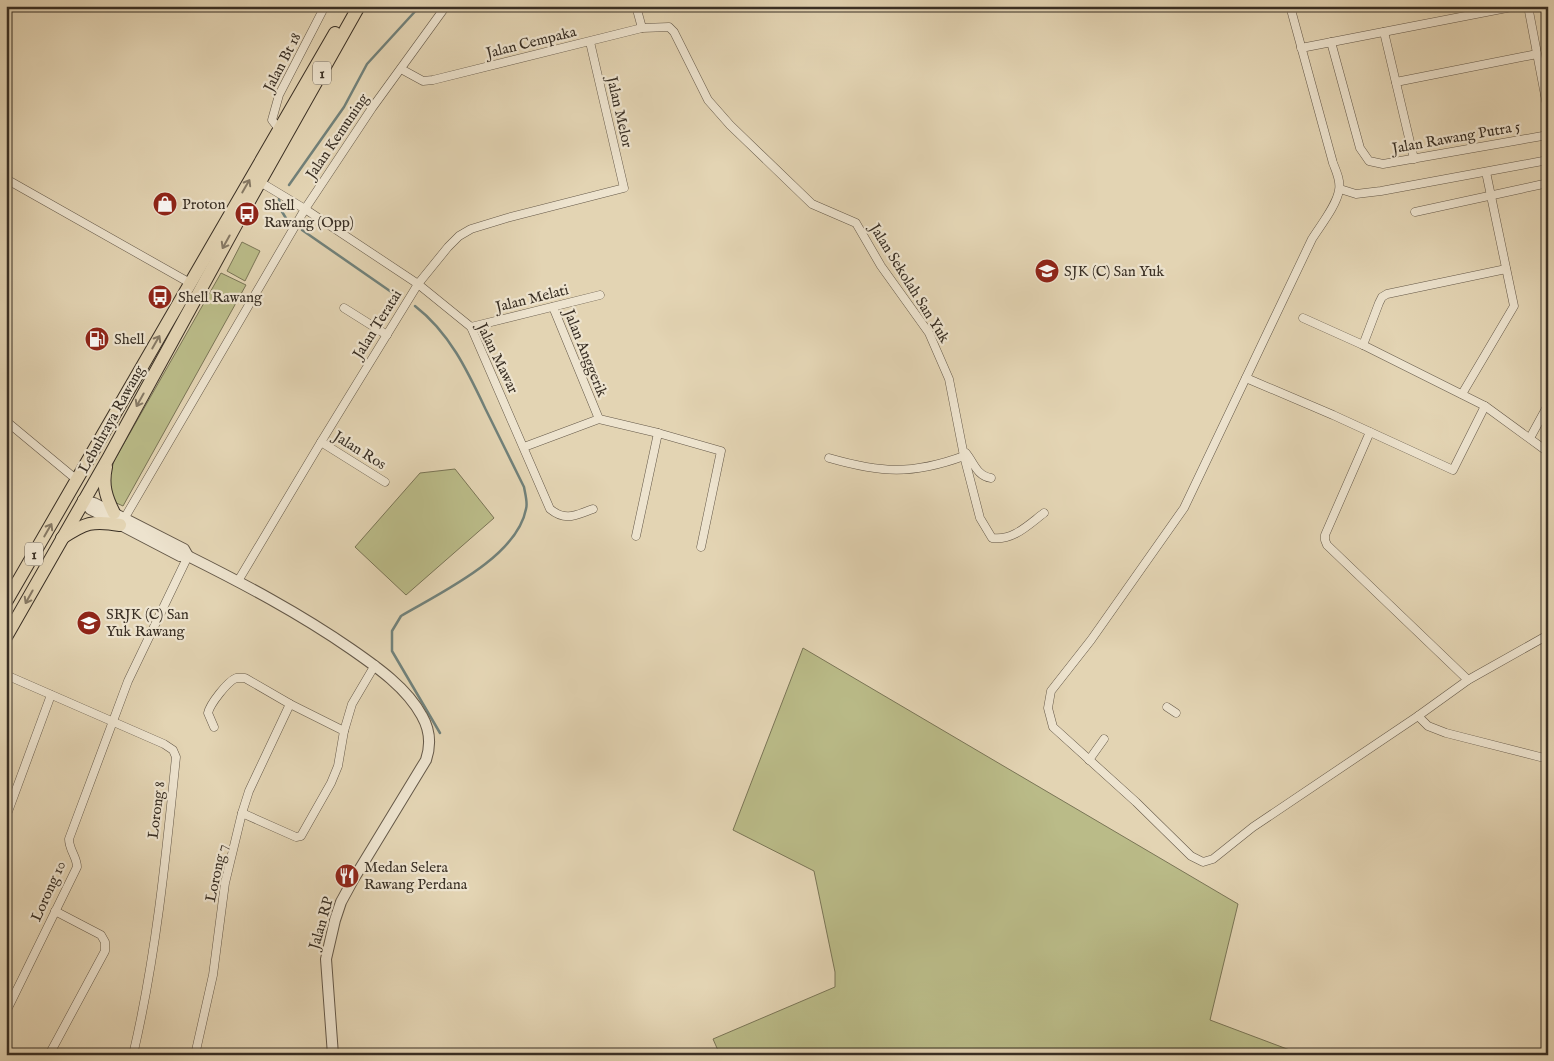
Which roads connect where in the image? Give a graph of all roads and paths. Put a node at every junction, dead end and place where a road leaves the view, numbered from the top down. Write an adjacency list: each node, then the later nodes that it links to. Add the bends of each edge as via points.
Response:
1 (325, 6): 19 (street, Jalan Bt 18, via 279,95 272,120)
2 (350, 6): 19 (main road, Lebuhraya Rawang / 1)
3 (359, 6): 25 (main road, Lebuhraya Rawang / 1)
4 (446, 6): 16 (street, Jalan Kemuning)
5 (636, 6): 10 (street)
6 (1290, 6): 14 (street)
7 (1517, 6): 11 (street)
8 (1528, 6): 15 (street)
9 (669, 27): 10 (street, Jalan Cempaka); 54 (street, Jalan Sekolah San Yuk, via 708,100 730,126 812,204 856,223 881,266 929,333 940,355)
10 (642, 28): 12 (street, Jalan Cempaka)
11 (1384, 32): 13 (street); 17 (street)
12 (590, 42): 16 (street, Jalan Cempaka, via 433,80 423,81); 27 (street, Jalan Melor)
13 (1331, 42): 14 (street); 21 (street, Jalan Rawang Putra 5, via 1360,148 1369,161 1383,164)
14 (1301, 48): 28 (street)
15 (1537, 54): 17 (street); 18 (street)
16 (401, 69): 30 (street, Jalan Kemuning)
17 (1396, 82): 21 (street)
18 (1548, 110)
19 (279, 130): 33 (main road, Lebuhraya Rawang / 1, one-way to 19)
20 (1548, 135): 21 (street, Jalan Rawang Putra 5)
21 (1414, 159)
22 (1548, 160): 23 (street)
23 (1486, 172): 28 (street, via 1382,191 1356,194); 29 (street)
24 (6, 178): 33 (street)
25 (260, 182): 30 (street, Jalan Mawar); 55 (main road, Lebuhraya Rawang / 1, one-way to 55)
26 (1548, 183): 29 (street)
27 (624, 188): 34 (street, Jalan Teratai, via 471,229 448,246)
28 (1340, 189): 42 (street, via 1312,239)
29 (1491, 196): 31 (street); 32 (street)
30 (305, 209): 34 (street, Jalan Mawar); 65 (street, Jalan Kemuning)
31 (1414, 212)
32 (1506, 269): 41 (street, via 1387,294 1379,303); 43 (street, via 1514,306)
33 (190, 283): 57 (main road, Lebuhraya Rawang / 1, one-way to 33)
34 (418, 284): 39 (street, Jalan Mawar); 40 (street, Jalan Teratai)
35 (600, 295): 36 (street, Jalan Melati)
36 (553, 307): 39 (street, Jalan Melati); 46 (street, Jalan Anggerik)
37 (344, 308): 40 (street)
38 (1302, 318): 41 (street)
39 (470, 327): 52 (street, Jalan Mawar)
40 (387, 335): 51 (street, Jalan Teratai)
41 (1363, 346): 43 (street)
42 (1246, 378): 48 (street); 87 (street, via 1184,508 1051,691 1048,708 1053,727)
43 (1462, 394): 45 (street)
44 (1548, 405): 50 (street)
45 (1485, 406): 48 (street, via 1453,470); 50 (street)
46 (599, 419): 49 (street); 52 (street, Jalan Anggerik)
47 (6, 421): 59 (street)
48 (1370, 432): 76 (street, via 1325,540)
49 (658, 433): 66 (street); 68 (street, via 721,451)
50 (1530, 438): 53 (street)
51 (321, 442): 60 (street, Jalan Ros); 70 (street, Jalan Teratai)
52 (524, 446): 63 (street, Jalan Mawar, via 550,509 568,518)
53 (1548, 452)
54 (964, 453): 56 (street, via 924,468 892,471 862,468); 58 (street, via 968,454 976,469); 64 (street, Jalan Sekolah San Yuk, via 980,518 992,538 1001,539 1020,531)
55 (109, 458): 61 (main road, Lebuhraya Rawang / 1); 65 (main road, via 104,488 106,498)
56 (828, 458)
57 (84, 468): 59 (main road, Lebuhraya Rawang / 1); 61 (main road)
58 (992, 478)
59 (77, 480): 62 (main road, Lebuhraya Rawang / 1)
60 (385, 482)
61 (83, 500): 62 (main road, via 75,497); 65 (street); 67 (main road, Lebuhraya Rawang / 1)
62 (62, 505): 71 (main road, Lebuhraya Rawang / 1, one-way to 62)
63 (593, 509)
64 (1044, 513)
65 (119, 519): 67 (main road, via 86,524); 69 (street, via 180,556)
66 (636, 536)
67 (61, 539): 73 (main road, Lebuhraya Rawang / 1, one-way to 73)
68 (701, 547)
69 (188, 556): 70 (street); 82 (street, Lorong 10, via 128,681)
70 (238, 581): 74 (street, via 299,615)
71 (6, 602)
72 (1548, 635): 76 (street)
73 (6, 637)
74 (375, 665): 84 (street, via 352,704); 96 (street, Jalan RP, via 415,705 423,718 430,747 426,760 353,880 335,920 326,959)
75 (6, 675): 77 (street, Lorong 8)
76 (1468, 680): 81 (street)
77 (50, 694): 82 (street, Lorong 8); 89 (street)
78 (290, 704): 83 (street, via 245,678 237,678 210,706 208,712); 84 (street); 88 (street, Lorong 7)
79 (1167, 706): 80 (street)
80 (1176, 713)
81 (1418, 716): 86 (street, via 1428,726 1446,733); 87 (street, via 1253,827 1212,859 1203,862 1191,856)
82 (112, 722): 90 (street, Lorong 10, via 69,839 77,868); 94 (street, Lorong 8, via 164,744 173,750 176,757 143,1012)
83 (214, 727)
84 (344, 730): 88 (street, via 338,766 301,836)
85 (1104, 739): 87 (street)
86 (1548, 758)
87 (1089, 760)
88 (242, 813): 95 (street, Lorong 7, via 225,884 213,975)
89 (6, 817)
90 (55, 911): 91 (street, Lorong 10); 93 (street, via 102,936 105,951)
91 (6, 1012)
92 (1548, 1051): 97 (street)
93 (49, 1055)
94 (133, 1055)
95 (195, 1055)
96 (333, 1055)
97 (1546, 1055)

